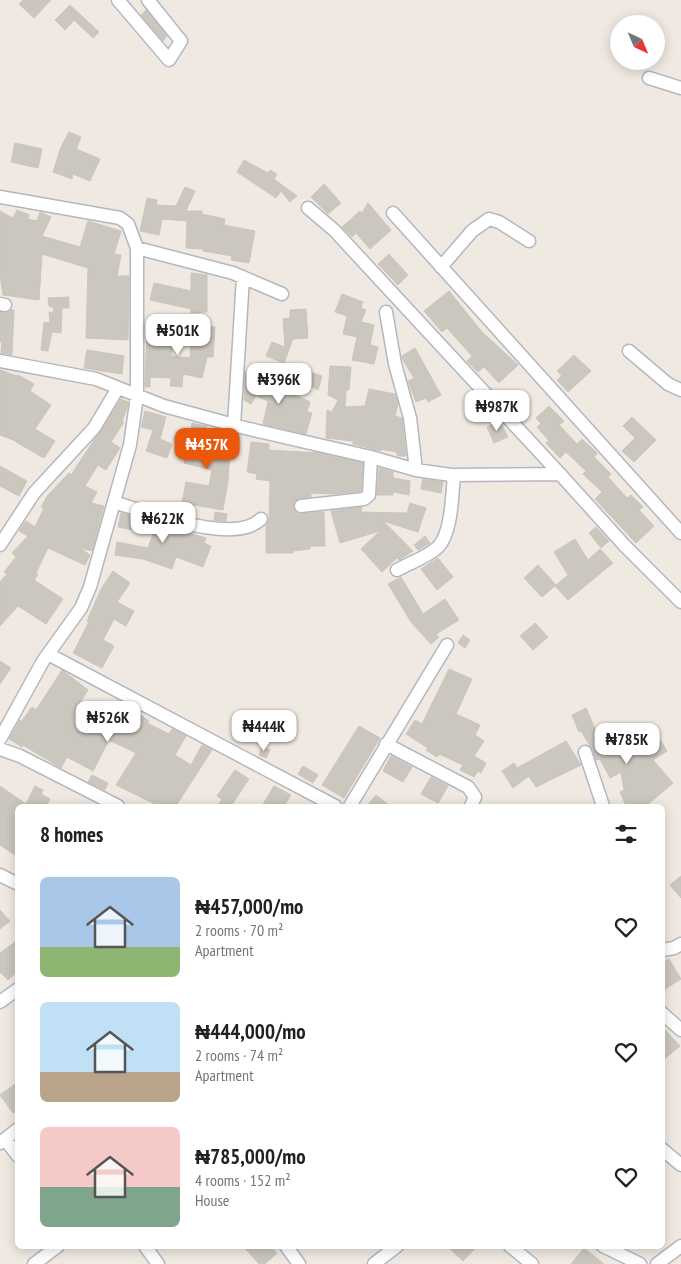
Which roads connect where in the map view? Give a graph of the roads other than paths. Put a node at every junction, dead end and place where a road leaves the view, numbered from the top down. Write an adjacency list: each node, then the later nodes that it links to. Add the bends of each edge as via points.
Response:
1 (118, 0): 2 (street, via 169,60 181,41)
2 (148, 0)
3 (649, 78): 4 (street)
4 (681, 88)
5 (0, 197): 9 (street, via 120,218 128,224)
6 (308, 208): 22 (street, via 334,230)
7 (393, 212): 10 (street)
8 (529, 241): 10 (street, via 489,219 472,231)
9 (137, 248): 11 (street); 18 (street)
10 (441, 267): 27 (street)
11 (243, 277): 12 (street); 19 (street)
12 (282, 294)
13 (386, 312): 21 (street, via 395,364 410,418)
14 (628, 350): 17 (street, via 668,384)
15 (0, 361): 16 (street, via 96,379)
16 (118, 388): 18 (street); 28 (street, via 94,428 34,493)
17 (681, 390)
18 (137, 396): 19 (street); 24 (street, via 130,445)
19 (234, 425): 20 (street)
20 (371, 457): 21 (street); 25 (street, via 369,495 364,499)
21 (416, 470): 23 (street)
22 (560, 474): 23 (street); 30 (street)
23 (454, 475): 29 (street, via 450,513 438,547)
24 (116, 502): 26 (street, via 214,530 245,529); 32 (street, via 81,608)
25 (301, 506)
26 (261, 519)
27 (681, 533)
28 (0, 545)
29 (397, 570)
30 (681, 602)
31 (446, 645): 34 (street)
32 (48, 654): 33 (street); 38 (street)
33 (0, 739)
34 (386, 744): 39 (street); 40 (street, via 468,787 475,797)
35 (0, 749): 37 (street)
36 (586, 752): 41 (street)
37 (114, 804)
38 (331, 804)
39 (351, 804)
40 (471, 804)
41 (602, 804)
42 (0, 875): 43 (street)
43 (15, 882)
44 (681, 944): 45 (street)
45 (665, 950)
46 (15, 991): 47 (street)
47 (0, 1002)
48 (665, 1016): 49 (street)
49 (681, 1030)
50 (15, 1131): 51 (street)
51 (3, 1141): 53 (street)
52 (665, 1152): 54 (street)
53 (15, 1153)
54 (681, 1165)
55 (681, 1246): 68 (street)
56 (54, 1249): 64 (street)
57 (147, 1249): 65 (street)
58 (288, 1249): 66 (street)
59 (394, 1249): 62 (street)
60 (514, 1249): 67 (street)
61 (608, 1249): 63 (street)
62 (381, 1262)
63 (632, 1262)
64 (34, 1264)
65 (158, 1264)
66 (299, 1264)
67 (532, 1264)
68 (658, 1264)

